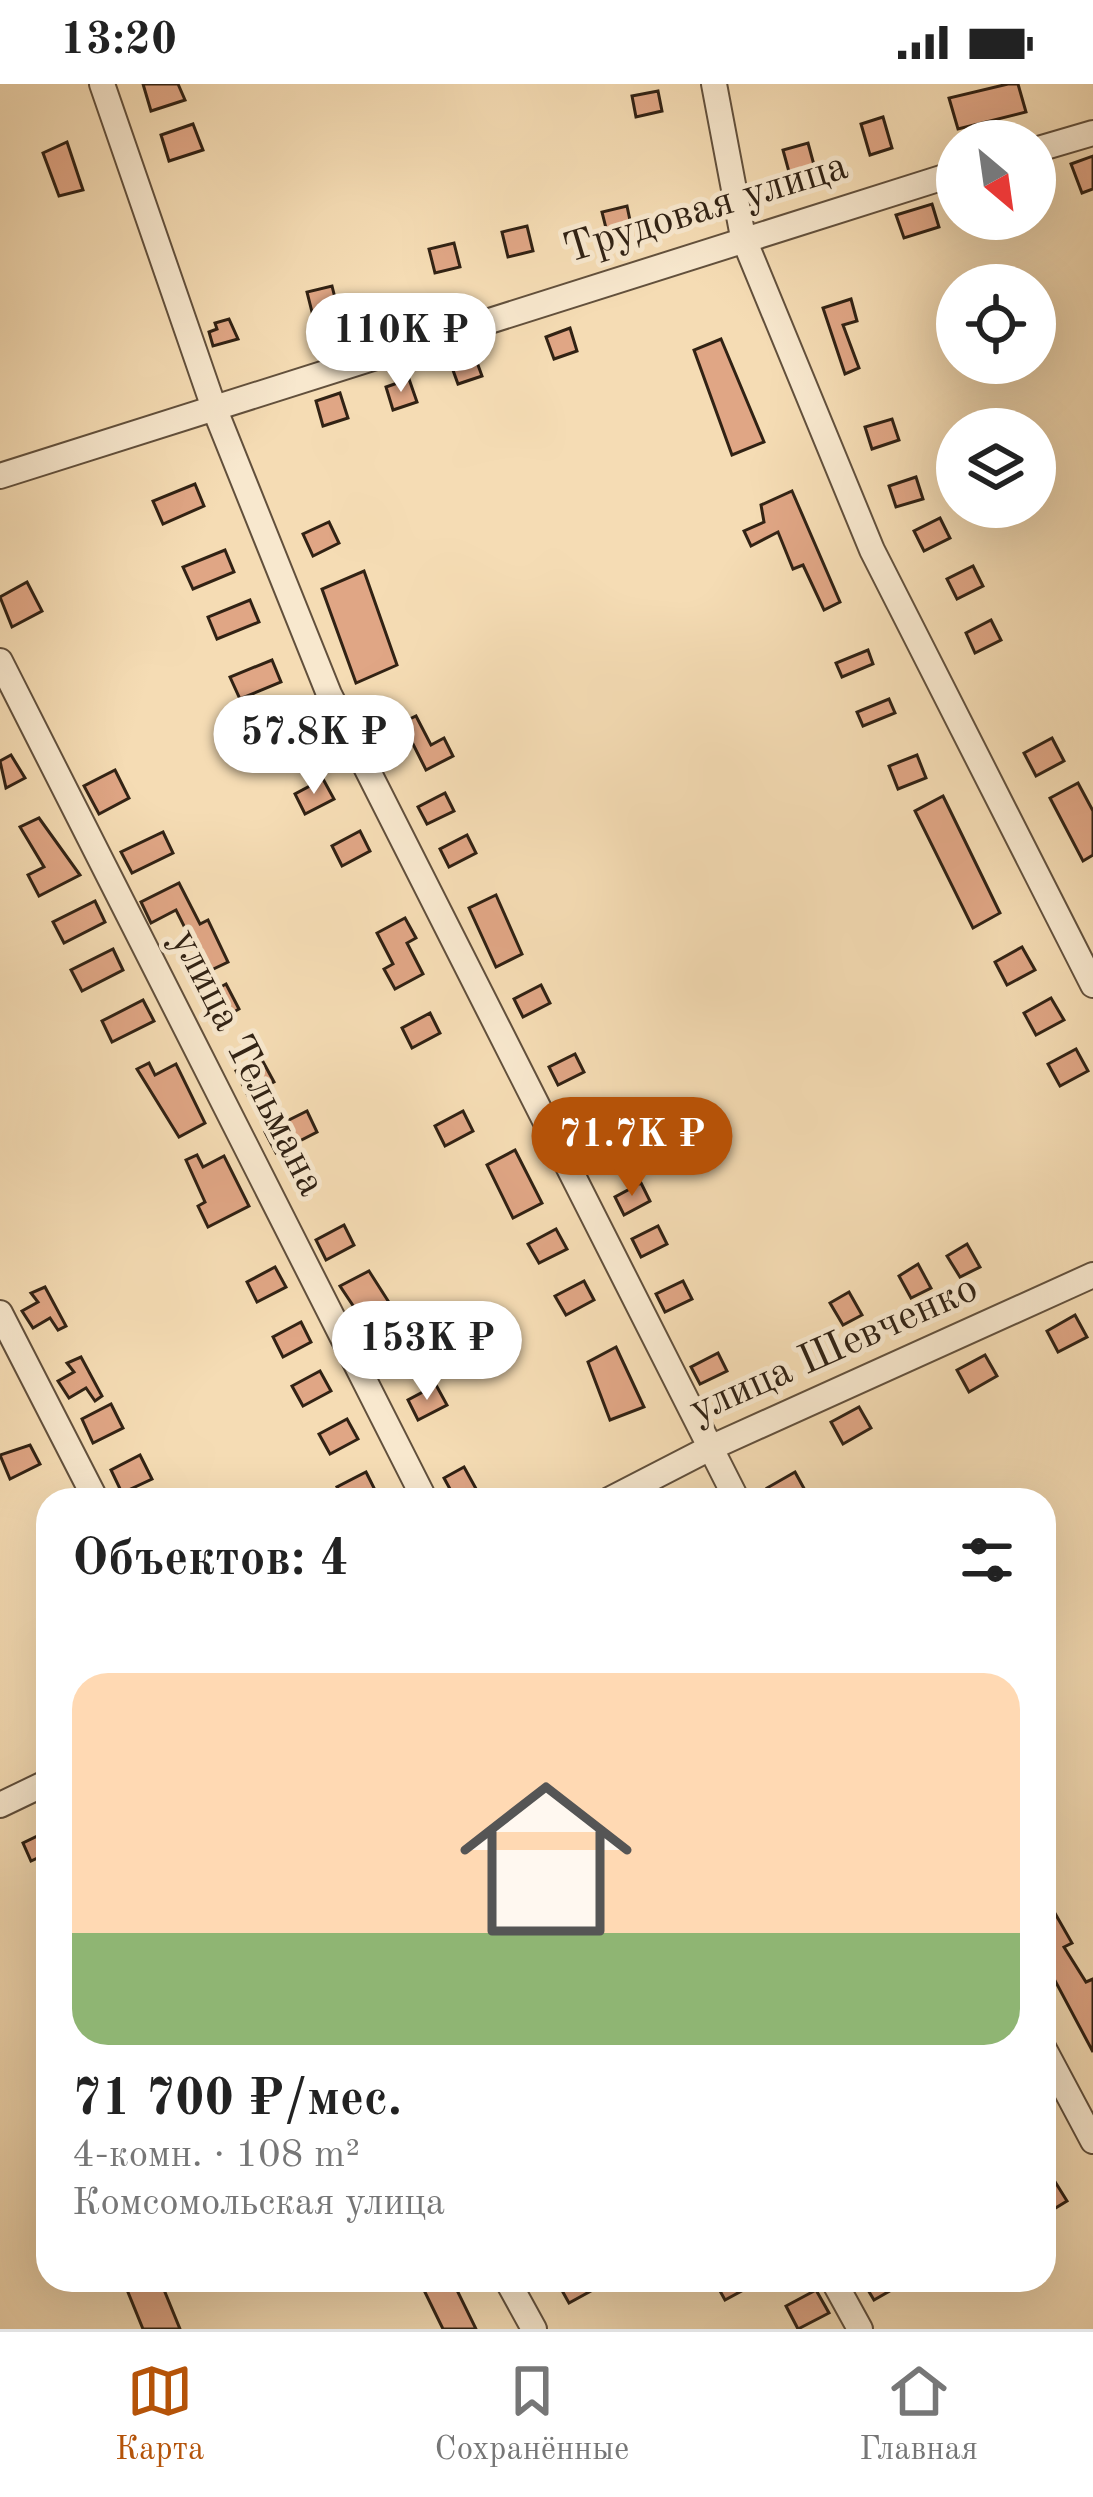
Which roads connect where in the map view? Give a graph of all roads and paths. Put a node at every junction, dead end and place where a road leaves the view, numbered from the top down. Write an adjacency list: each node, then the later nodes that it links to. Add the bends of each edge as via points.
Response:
1 (102, 84): 7 (street)
2 (714, 84): 6 (street)
3 (1093, 133): 4 (street)
4 (1056, 144)
5 (936, 179): 6 (street, Трудовая улица)
6 (743, 237): 7 (street, Трудовая улица); 10 (street, via 872,550)
7 (213, 405): 8 (street, Трудовая улица); 13 (street, via 329,694)
8 (0, 476)
9 (0, 662): 15 (street, улица Тельмана)
10 (1093, 985)
11 (1093, 1276): 13 (street, улица Шевченко)
12 (0, 1313): 14 (street)
13 (708, 1449): 16 (street, улица Шевченко); 17 (street)
14 (90, 1488)
15 (419, 1488)
16 (632, 1488)
17 (730, 1488)
18 (36, 1788): 19 (street)
19 (0, 1805)
20 (1056, 2071): 21 (street)
21 (1093, 2141)
22 (514, 2292): 24 (street)
23 (840, 2292): 25 (street)
24 (534, 2329)
25 (860, 2329)

